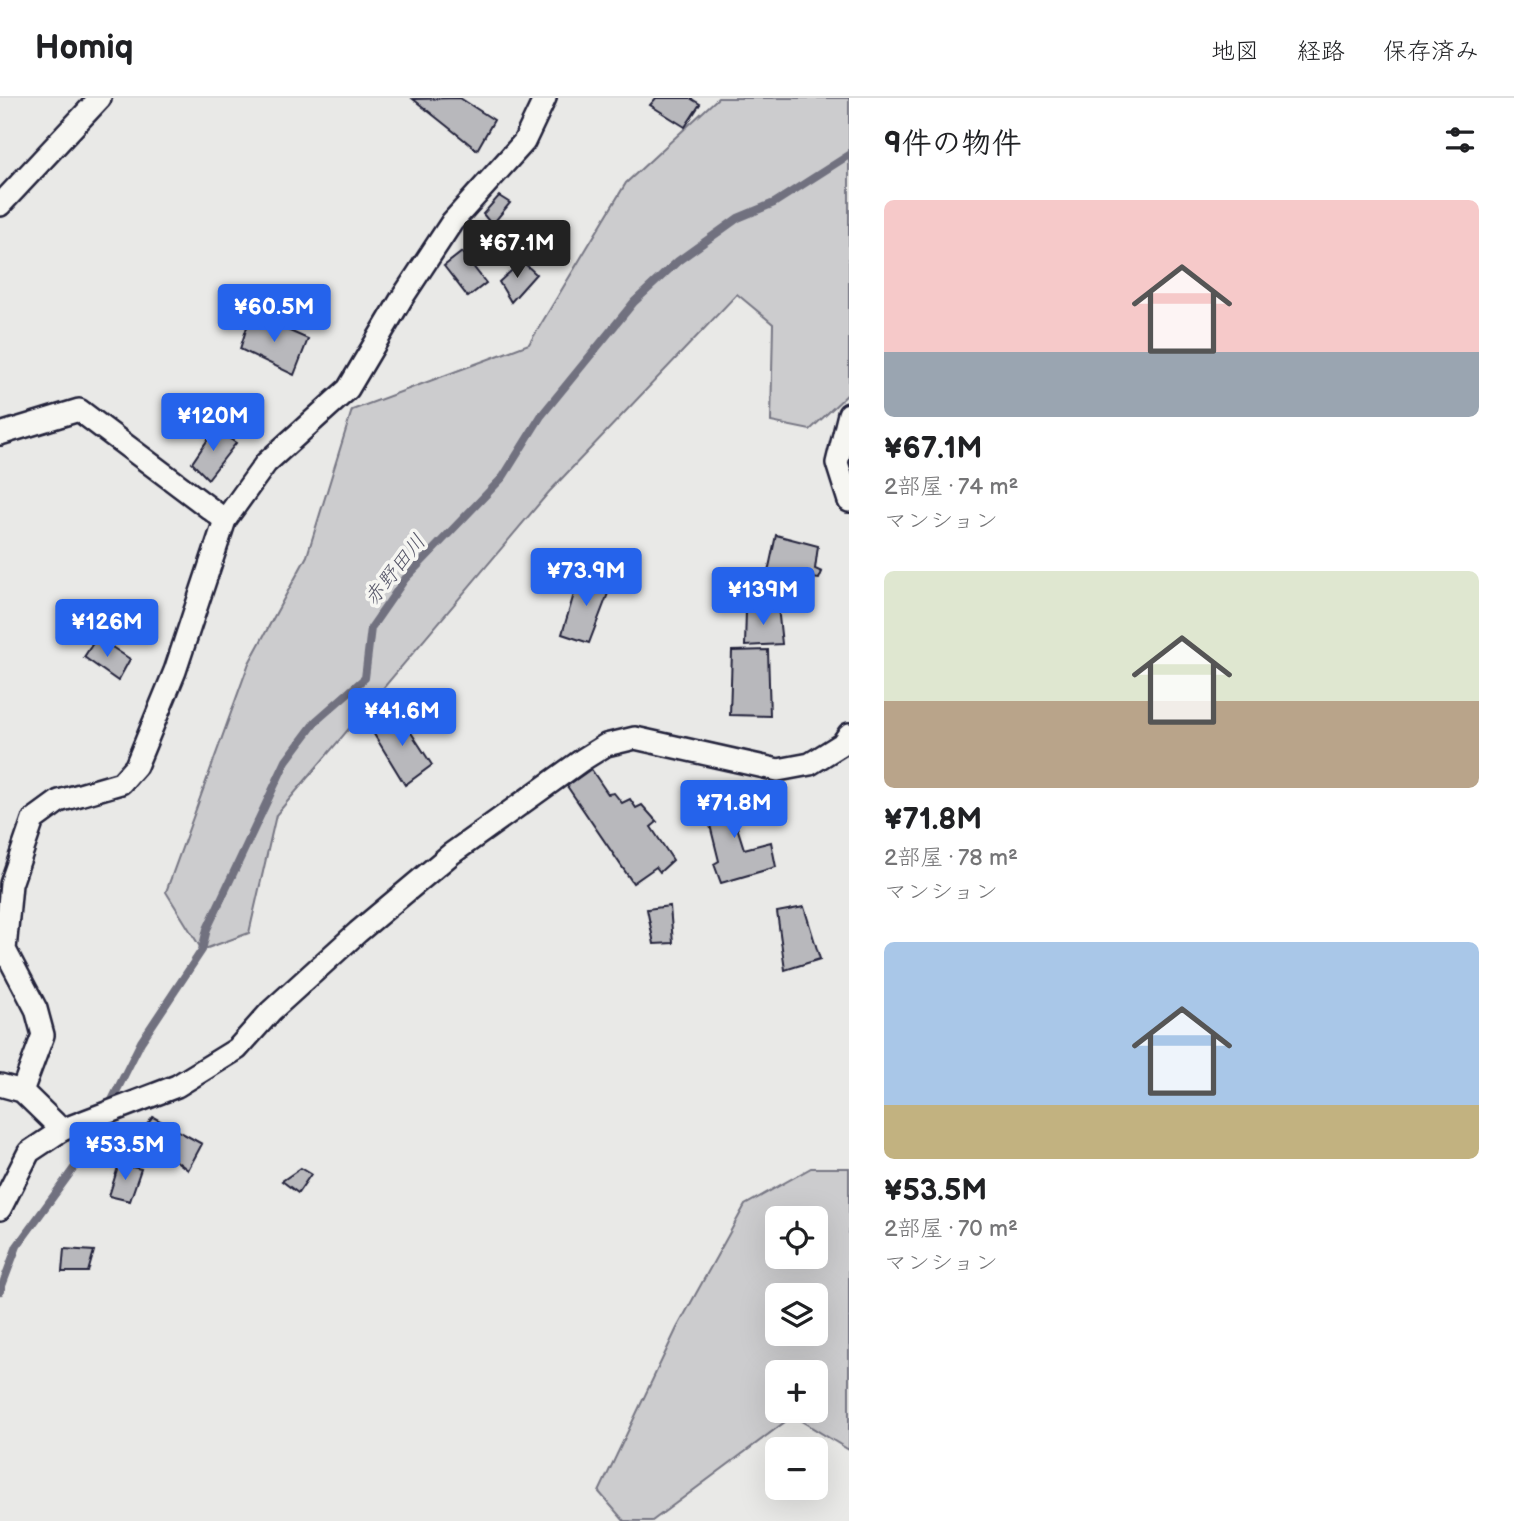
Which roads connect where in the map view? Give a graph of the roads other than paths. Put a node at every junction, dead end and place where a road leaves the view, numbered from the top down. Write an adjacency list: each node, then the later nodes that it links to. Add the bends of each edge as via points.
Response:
1 (100, 98): 3 (street)
2 (545, 98): 7 (street, via 524,142 452,222 348,389 266,463)
3 (0, 205)
4 (849, 414): 6 (street, via 837,463)
5 (0, 434): 7 (street, via 79,410)
6 (849, 501)
7 (225, 520): 10 (street, via 175,671 136,766 121,783 59,801 33,820 10,884 5,950 36,1009 43,1035)
8 (847, 745): 11 (street, via 810,764 778,770 635,738 606,745 451,854 271,1011 237,1049 177,1086)
9 (0, 1085): 10 (street)
10 (22, 1091): 11 (street)
11 (62, 1130): 12 (street, via 29,1152)
12 (0, 1209)

